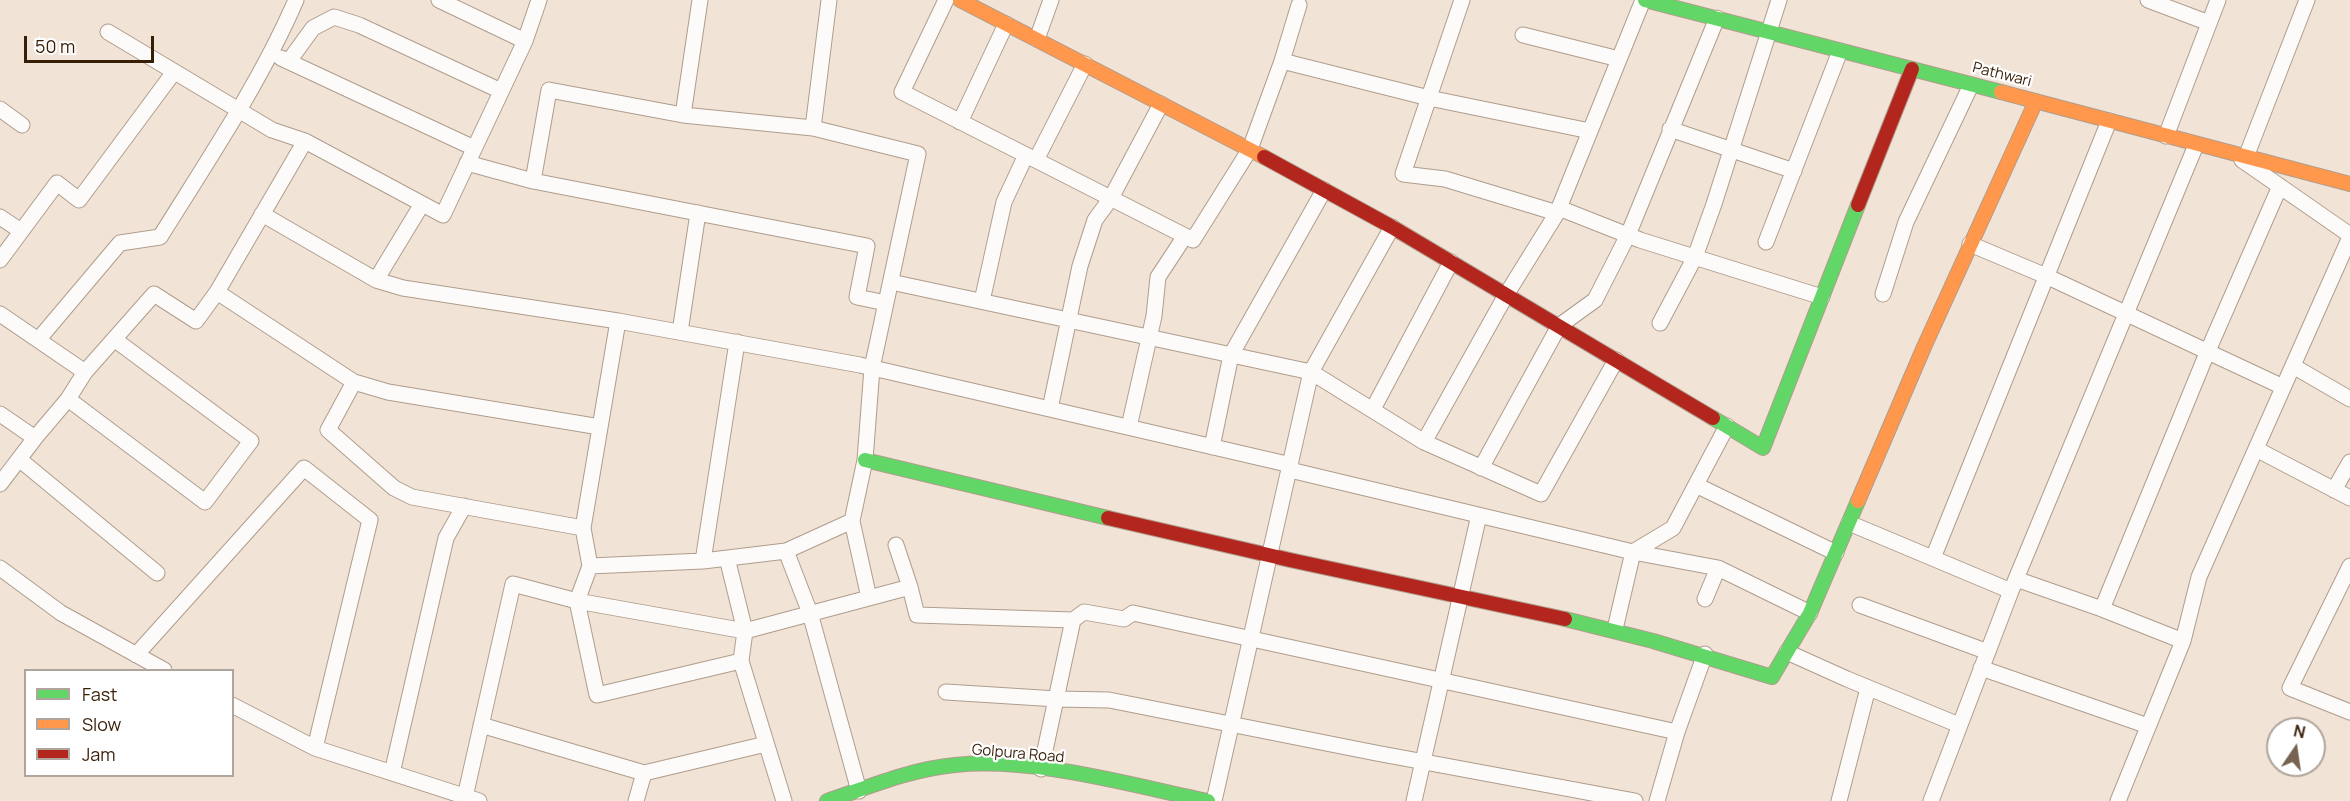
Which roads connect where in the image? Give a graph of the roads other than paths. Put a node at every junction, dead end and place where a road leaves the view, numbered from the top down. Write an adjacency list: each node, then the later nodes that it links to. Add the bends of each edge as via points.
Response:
1 (296, 0): 26 (street)
2 (440, 0): 24 (street)
3 (539, 0): 24 (street)
4 (700, 0): 40 (street)
5 (829, 0): 44 (street)
6 (946, 0): 42 (street, via 902,92)
7 (960, 0): 19 (street)
8 (1051, 0): 23 (street)
9 (1284, 0): 16 (street)
10 (1462, 0): 35 (street)
11 (1644, 0): 17 (street, Pathwari); 27 (street)
12 (1779, 0): 21 (street)
13 (2148, 0): 18 (street)
14 (2218, 0): 18 (street)
15 (2307, 0): 53 (street)
16 (1301, 3): 29 (street)
17 (1717, 18): 21 (street, Pathwari); 45 (street)
18 (2209, 23): 47 (street)
19 (1006, 24): 23 (street); 42 (street)
20 (108, 32): 32 (street)
21 (1770, 32): 25 (street, Pathwari); 52 (street)
22 (1522, 35): 27 (street)
23 (1037, 39): 30 (street)
24 (525, 41): 34 (street)
25 (1840, 51): 31 (street, Pathwari); 56 (street)
26 (270, 52): 28 (street); 39 (street)
27 (1619, 59): 46 (street)
28 (289, 61): 34 (street, via 313,28 334,17); 50 (street)
29 (1282, 61): 35 (street); 51 (street)
30 (1085, 64): 37 (street); 54 (street)
31 (1912, 69): 33 (street, Pathwari); 83 (street)
32 (174, 72): 39 (street); 68 (street, via 79,200 57,183)
33 (1971, 85): 36 (street, Pathwari); 81 (street, via 1906,222)
34 (501, 91): 50 (street)
35 (1429, 98): 46 (street); 63 (street, via 1403,174 1445,178)
36 (2036, 100): 41 (street, Pathwari); 73 (street)
37 (1161, 104): 51 (street); 61 (street)
38 (0, 109): 43 (street)
39 (238, 111): 48 (street, via 272,130); 95 (street, via 160,237 120,243)
40 (683, 115): 44 (street); 57 (street, via 549,90)
41 (2109, 121): 47 (street, Pathwari); 77 (street)
42 (960, 122): 54 (street)
43 (22, 125)
44 (813, 128): 79 (street, via 918,154)
45 (1671, 129): 52 (street); 69 (street)
46 (1590, 131): 63 (street)
47 (2166, 136): 49 (street, Pathwari)
48 (304, 141): 62 (street); 65 (street)
49 (2196, 145): 53 (street, Pathwari); 87 (street)
50 (474, 148): 55 (street)
51 (1250, 149): 60 (street); 70 (street, via 1193,240)
52 (1732, 149): 56 (street); 74 (street)
53 (2239, 155): 58 (street, Pathwari); 59 (street)
54 (1031, 158): 61 (street); 84 (street, via 1004,202)
55 (466, 163): 57 (street); 62 (street, via 442,215)
56 (1794, 171): 72 (street)
57 (533, 181): 64 (street)
58 (2350, 184)
59 (2280, 186): 71 (street); 97 (street)
60 (1324, 190): 67 (street); 98 (street)
61 (1111, 198): 70 (street); 88 (street, via 1095,220)
62 (422, 204): 78 (street)
63 (1558, 210): 69 (street); 82 (street)
64 (698, 213): 85 (street, via 867,246 857,297); 92 (street)
65 (262, 214): 78 (street); 80 (street)
66 (0, 217): 68 (street)
67 (1392, 227): 76 (street); 103 (street)
68 (21, 231): 75 (street)
69 (1628, 235): 74 (street); 91 (street, via 1595,300)
70 (1185, 236): 93 (street, via 1158,277)
71 (2350, 236): 100 (street)
72 (1766, 242)
73 (1970, 244): 77 (street); 130 (street)
74 (1695, 257): 83 (street); 90 (street)
75 (0, 260)
76 (1450, 262): 82 (street); 109 (street)
77 (2046, 276): 87 (street); 138 (street)
78 (376, 280): 89 (street, via 403,288)
79 (891, 282): 84 (street); 85 (street)
80 (217, 292): 94 (street, via 196,321 154,294); 104 (street)
81 (1883, 294)
82 (1506, 295): 91 (street); 115 (street)
83 (1822, 297): 111 (street, via 1763,448)
84 (981, 301): 88 (street)
85 (886, 303): 101 (street)
86 (0, 314): 95 (street)
87 (2126, 314): 97 (street); 145 (street)
88 (1069, 319): 93 (street); 108 (street)
89 (618, 321): 92 (street); 112 (street)
90 (1660, 323)
91 (1559, 326): 99 (street); 122 (street)
92 (680, 332): 96 (street)
93 (1149, 338): 98 (street); 113 (street)
94 (114, 339): 102 (street); 106 (street, via 251,441 205,502)
95 (38, 340): 102 (street)
96 (737, 342): 101 (street); 139 (street)
97 (2207, 353): 105 (street); 152 (street)
98 (1231, 355): 103 (street); 116 (street)
99 (1616, 360): 111 (street); 122 (street, via 1541,494)
100 (2293, 366): 105 (street); 107 (street)
101 (872, 368): 108 (street); 119 (street)
102 (85, 372): 106 (street)
103 (1311, 372): 109 (street); 121 (street)
104 (354, 382): 112 (street, via 388,392); 127 (street, via 328,430 394,488 412,497)
105 (2283, 387): 117 (street)
106 (68, 399): 114 (street)
107 (2350, 399)
108 (1050, 409): 113 (street)
109 (1373, 409): 115 (street)
110 (0, 414): 114 (street)
111 (1727, 426): 124 (street)
112 (600, 427): 131 (street)
113 (1129, 428): 116 (street)
114 (35, 438): 118 (street)
115 (1424, 442): 122 (street)
116 (1212, 447): 121 (street)
117 (2256, 449): 125 (street); 159 (street, via 2199,577)
118 (19, 459): 123 (street); 144 (street)
119 (865, 460): 129 (street); 136 (street)
120 (2350, 462): 125 (street)
121 (1290, 467): 128 (street); 136 (street)
122 (1482, 468)
123 (0, 484)
124 (1696, 485): 134 (street, via 1673,528); 135 (street)
125 (2334, 490): 126 (street)
126 (2350, 498)
127 (464, 506): 131 (street); 182 (street, via 446,538)
128 (1479, 515): 134 (street); 147 (street)
129 (852, 521): 133 (street); 148 (street)
130 (1849, 523): 135 (street); 138 (street)
131 (583, 528): 140 (street)
132 (896, 545): 146 (street)
133 (786, 550): 137 (street); 153 (street)
134 (1633, 552): 143 (street); 156 (street)
135 (1836, 553): 154 (street)
136 (1270, 556): 147 (street); 158 (street)
137 (727, 558): 139 (street); 157 (street)
138 (1933, 558): 145 (street)
139 (703, 561): 140 (street)
140 (590, 566): 150 (street)
141 (2350, 566): 172 (street, via 2290,688)
142 (0, 568): 163 (street, via 61,613)
143 (1718, 568): 149 (street); 154 (street)
144 (157, 573)
145 (2014, 585): 152 (street); 161 (street)
146 (910, 587): 148 (street); 155 (street, via 917,615)
147 (1461, 596): 156 (street); 167 (street)
148 (869, 598): 153 (street)
149 (1705, 599)
150 (577, 601): 157 (street); 164 (street, via 597,695); 173 (street, via 513,584)
151 (1860, 605): 161 (street)
152 (2102, 609): 159 (street)
153 (810, 613): 157 (street); 184 (street)
154 (1810, 613): 160 (street)
155 (1074, 620): 158 (street, via 1084,612 1124,619 1133,614); 170 (street)
156 (1615, 629): 162 (street)
157 (745, 631): 164 (street)
158 (1251, 639): 167 (street); 174 (street)
159 (2183, 641): 176 (street)
160 (1787, 652): 162 (street, via 1772,677); 168 (street)
161 (1988, 652): 165 (street)
162 (1705, 654): 177 (street)
163 (136, 655): 166 (street); 179 (street, via 304,468 370,520)
164 (741, 661): 178 (street)
165 (1982, 668): 175 (street); 176 (street)
166 (162, 669)
167 (1442, 679): 177 (street); 180 (street)
168 (1868, 688): 175 (street); 194 (street)
169 (946, 692): 170 (street)
170 (1056, 699): 174 (street, via 1109,700); 181 (street)
171 (234, 706): 179 (street)
172 (2350, 712)
173 (481, 725): 183 (street); 185 (street)
174 (1231, 725): 180 (street); 190 (street)
175 (1959, 725): 195 (street)
176 (2148, 726): 196 (street)
177 (1677, 732): 193 (street)
178 (766, 744): 183 (street); 187 (street)
179 (315, 748): 182 (street)
180 (1423, 761): 191 (street); 192 (street)
181 (1041, 770): 184 (street, Golpura Road, via 972,764 923,771); 189 (street, Golpura Road)
182 (392, 773): 185 (street)
183 (644, 773): 186 (street)
184 (859, 791): 188 (street, Golpura Road)
185 (472, 799)
186 (636, 801)
187 (784, 801)
188 (827, 801)
189 (1208, 801)
190 (1214, 801)
191 (1414, 801)
192 (1635, 801)
193 (1657, 801)
194 (1839, 801)
195 (1931, 801)
196 (2118, 801)

